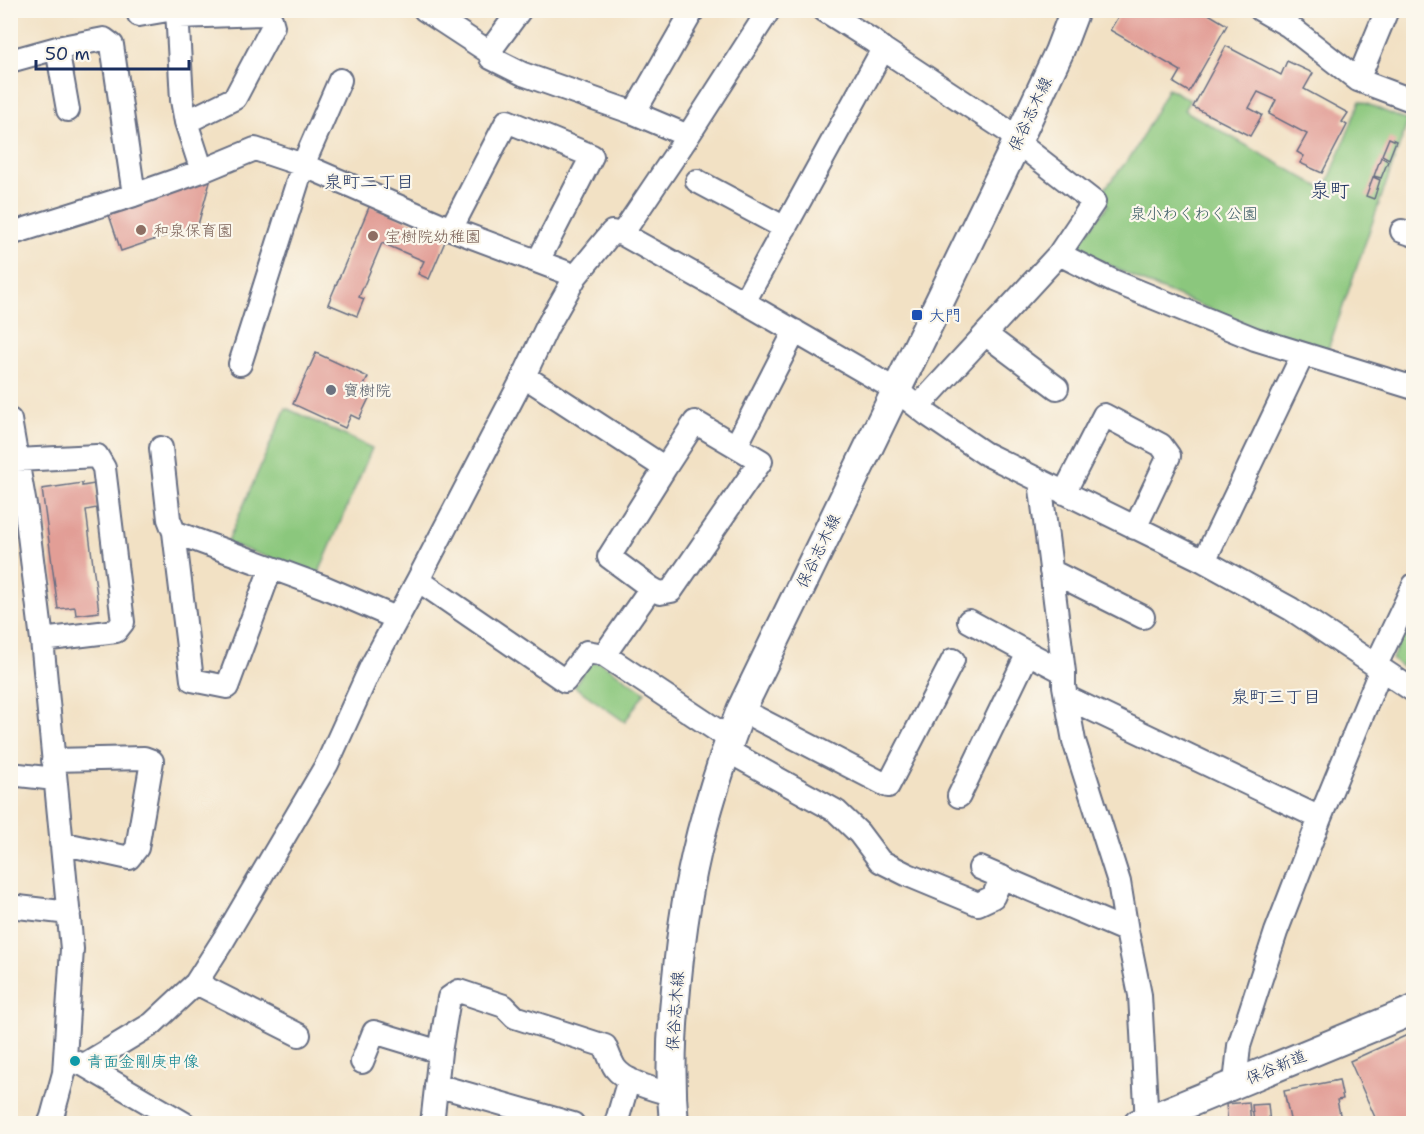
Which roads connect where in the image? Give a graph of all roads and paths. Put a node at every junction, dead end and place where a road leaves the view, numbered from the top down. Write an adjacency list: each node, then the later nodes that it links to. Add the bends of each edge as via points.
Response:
1 (138, 10): 10 (street, via 139,15)
2 (425, 10): 14 (street)
3 (520, 10): 14 (street)
4 (693, 10): 20 (street)
5 (769, 10): 22 (street)
6 (824, 10): 13 (street)
7 (1075, 10): 23 (main road, 保谷志木線)
8 (1261, 10): 11 (street)
9 (1386, 10): 17 (street)
10 (174, 13): 21 (street); 21 (street, via 262,14 272,20 273,26 235,98)
11 (1293, 18): 17 (street)
12 (57, 48): 15 (street); 19 (street); 27 (street, via 104,39 112,45)
13 (883, 50): 23 (street, via 1006,130); 28 (street)
14 (489, 52): 20 (street, via 490,58 523,74)
15 (10, 61)
16 (339, 80): 24 (street)
17 (1358, 80): 18 (street)
18 (1413, 101)
19 (68, 110)
20 (634, 113): 22 (street)
21 (186, 122): 25 (street)
22 (688, 136): 31 (street)
23 (1017, 142): 32 (street, via 1094,202); 43 (main road, 保谷志木線)
24 (303, 165): 25 (street, via 255,149); 29 (street); 39 (street)
25 (202, 171): 27 (street)
26 (697, 181): 28 (street)
27 (134, 195): 30 (street)
28 (785, 228): 35 (street)
29 (451, 229): 33 (street); 33 (street, via 507,121 592,156)
30 (10, 234)
31 (622, 234): 34 (street, via 612,232); 35 (street)
32 (1059, 254): 37 (street); 38 (street, via 1233,331)
33 (538, 261): 34 (street)
34 (576, 276): 40 (street)
35 (744, 302): 36 (street)
36 (795, 332): 43 (street); 46 (street)
37 (986, 333): 41 (street); 44 (street)
38 (1303, 354): 42 (street); 55 (street)
39 (240, 364)
40 (524, 376): 49 (street); 58 (street)
41 (1057, 388)
42 (1413, 388)
43 (896, 390): 44 (street); 72 (main road, 保谷志木線)
44 (918, 407): 50 (street, via 984,453)
45 (10, 420): 48 (street)
46 (736, 446): 49 (street, via 695,422); 60 (street, via 761,461 670,591 660,593)
47 (161, 448): 54 (street)
48 (17, 460): 52 (street); 64 (street, via 97,456 104,468 123,622 116,632)
49 (665, 468): 60 (street, via 609,557)
50 (1040, 481): 51 (street); 57 (street)
51 (1064, 493): 53 (street); 53 (street, via 1104,415 1161,444 1169,456)
52 (18, 510): 64 (street)
53 (1135, 528): 55 (street)
54 (174, 531): 56 (street); 56 (street, via 192,680 227,687)
55 (1204, 561): 68 (street, via 1291,609)
56 (271, 568): 62 (street)
57 (1051, 572): 61 (street); 69 (street)
58 (418, 580): 62 (street); 66 (street, via 565,681 586,652)
59 (1413, 585): 68 (street)
60 (651, 588): 66 (street)
61 (1143, 617)
62 (396, 618): 84 (street, via 327,764)
63 (969, 621): 65 (street)
64 (42, 640): 74 (street)
65 (1028, 653): 69 (street); 76 (street)
66 (604, 655): 73 (street)
67 (953, 660): 72 (street, via 888,786)
68 (1379, 667): 70 (street); 77 (street)
69 (1064, 672): 71 (street)
70 (1413, 691)
71 (1066, 697): 77 (street); 83 (street, via 1074,741 1119,882)
72 (741, 710): 73 (main road, 保谷志木線)
73 (728, 745): 80 (street, via 836,811 880,861 908,875 978,904 993,897); 93 (main road, 保谷志木線, via 710,801 685,910 673,1022)
74 (54, 770): 75 (street); 78 (street); 78 (street, via 144,758 152,761 137,848 129,858)
75 (10, 774)
76 (959, 796)
77 (1320, 818): 91 (street, via 1276,932 1239,1046)
78 (61, 843): 82 (street)
79 (980, 868): 80 (street)
80 (1002, 877): 83 (street)
81 (10, 906): 82 (street)
82 (69, 913): 88 (street)
83 (1127, 931): 95 (street, via 1140,995)
84 (196, 983): 86 (street); 88 (street, via 152,1024)
85 (1413, 1010): 91 (main road, 保谷新道)
86 (299, 1035)
87 (440, 1052): 89 (street, via 374,1032); 90 (street, via 449,998 459,992 504,1006 515,1017 605,1046 616,1069); 92 (street)
88 (74, 1062): 94 (street, via 64,1073); 96 (street)
89 (362, 1062)
90 (629, 1079): 93 (street); 99 (street)
91 (1235, 1084): 95 (main road, 保谷新道)
92 (436, 1085): 97 (street); 98 (street)
93 (671, 1094): 100 (main road, 保谷志木線)
94 (52, 1122)
95 (1144, 1122)
96 (186, 1124)
97 (432, 1124)
98 (573, 1124)
99 (616, 1124)
100 (674, 1124)

